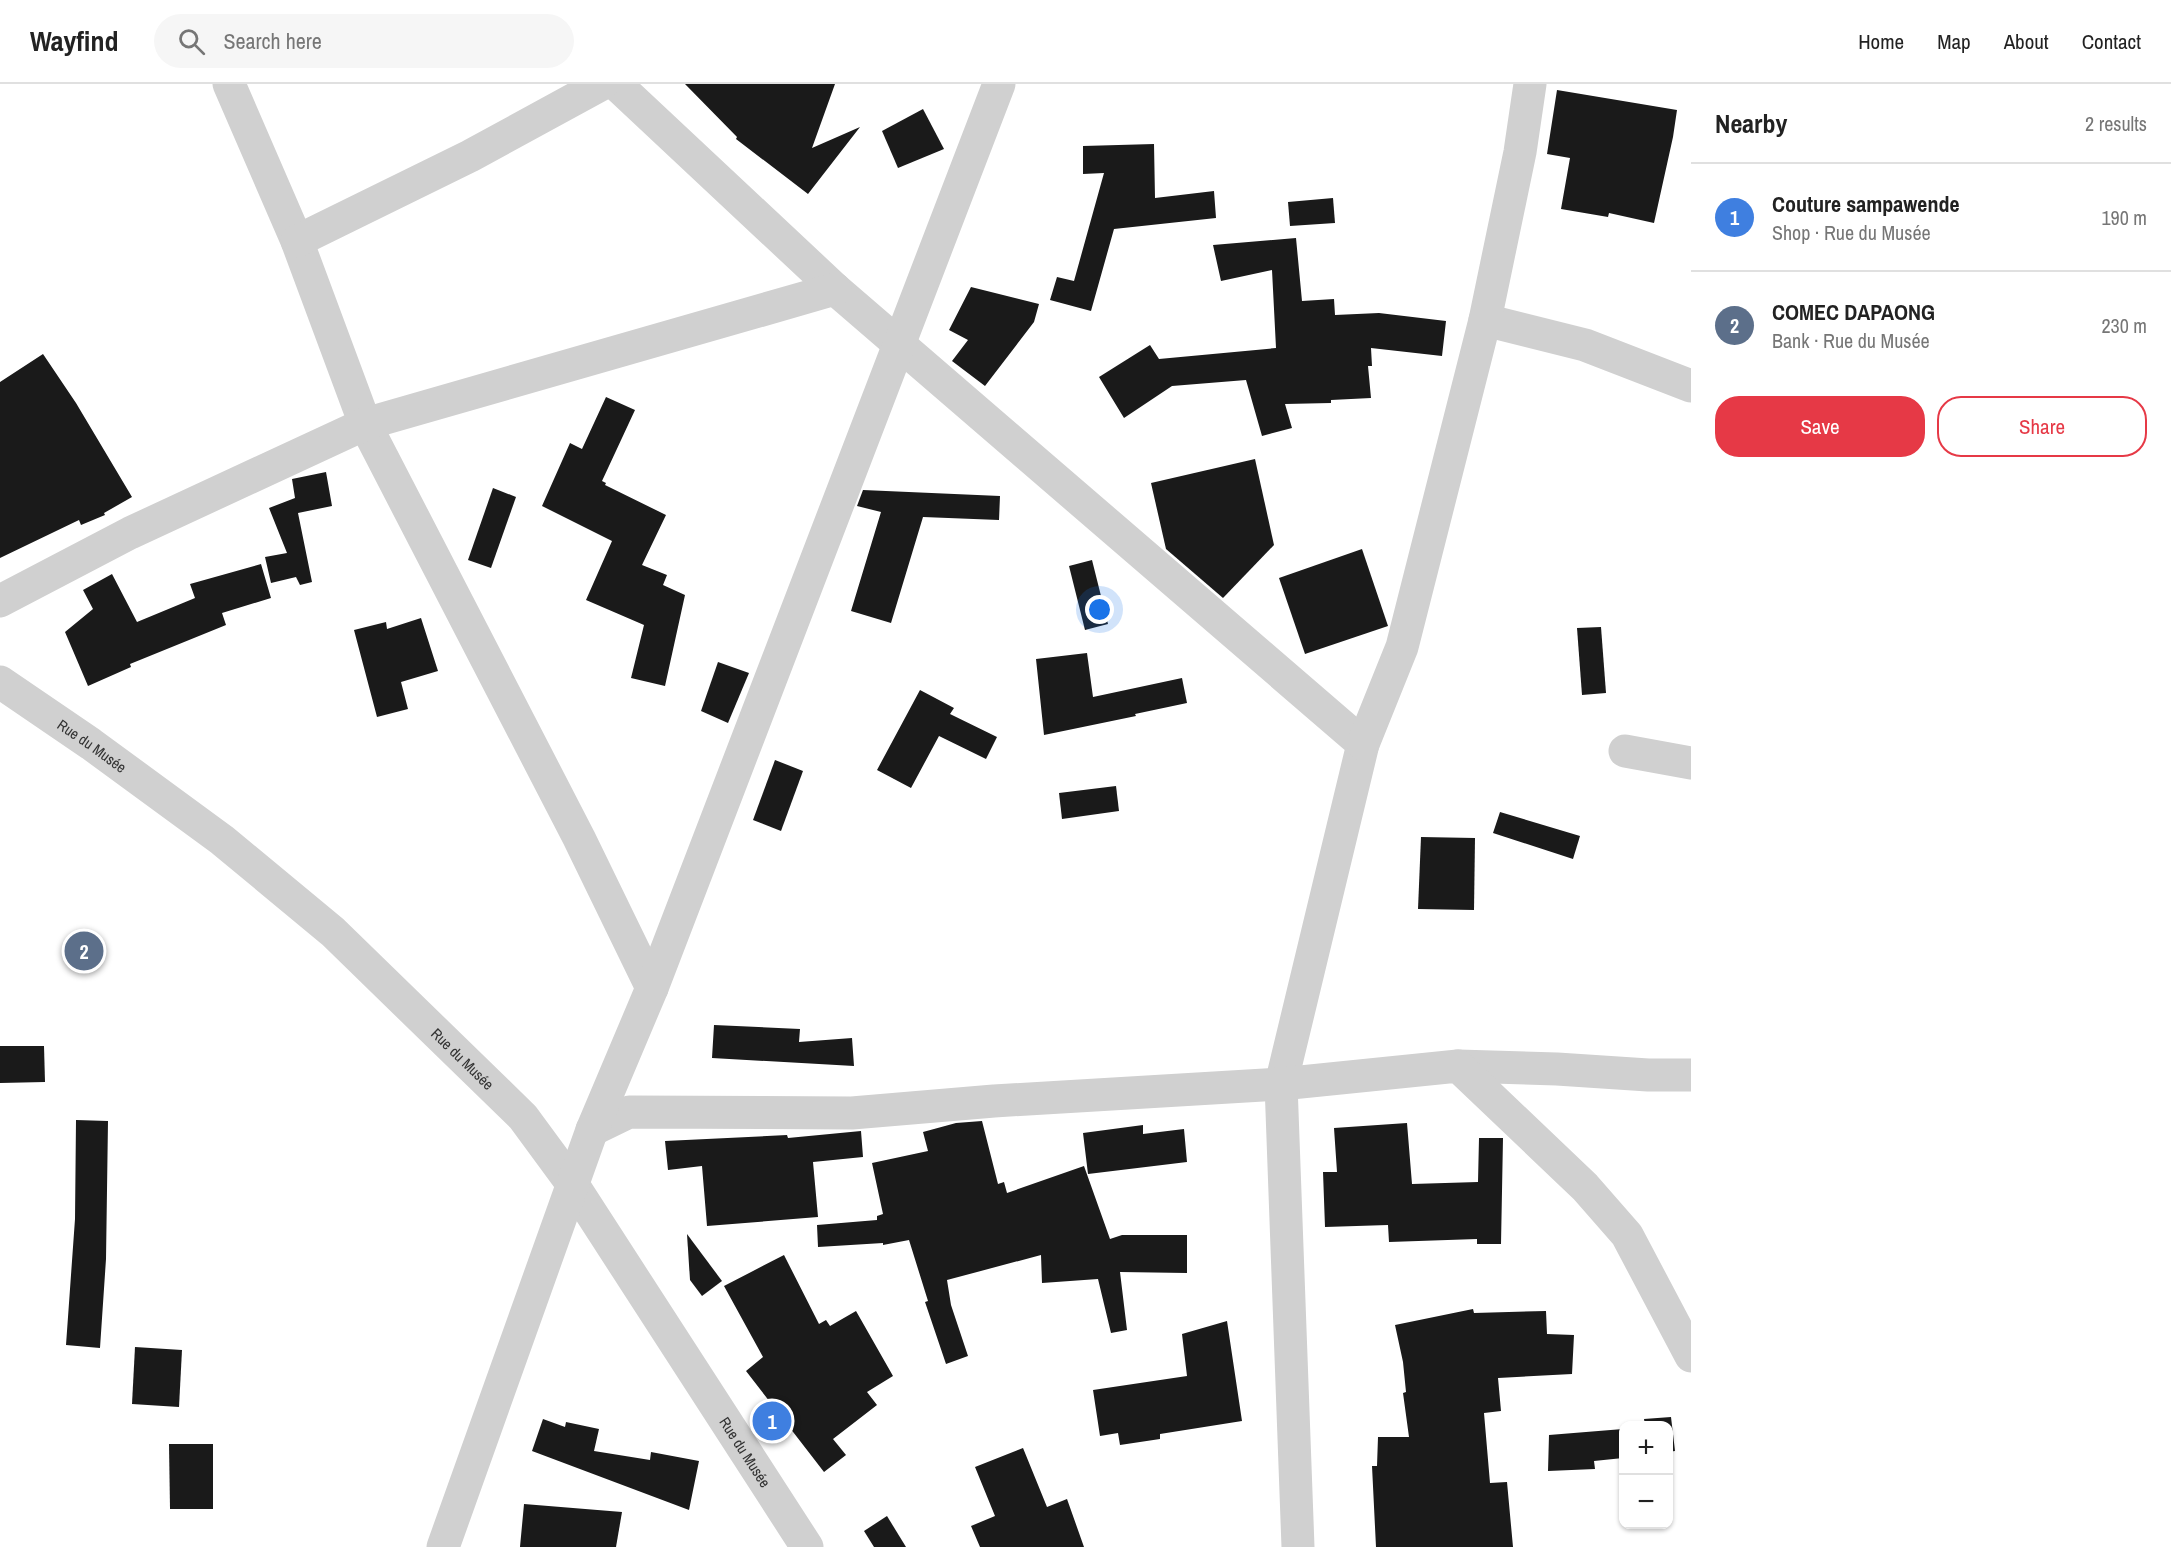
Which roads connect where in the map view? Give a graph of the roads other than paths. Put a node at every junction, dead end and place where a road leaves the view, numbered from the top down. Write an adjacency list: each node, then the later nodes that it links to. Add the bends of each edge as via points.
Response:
1 (229, 84): 6 (street)
2 (603, 84): 6 (street, via 470,156)
3 (616, 84): 7 (street)
4 (999, 84): 9 (street)
5 (1530, 84): 8 (street)
6 (297, 241): 11 (street)
7 (836, 289): 9 (street); 11 (street)
8 (1485, 320): 10 (street, via 1585,345); 14 (street, via 1402,647)
9 (899, 344): 14 (street); 17 (street)
10 (1691, 386)
11 (364, 424): 12 (street, via 130,533); 17 (street, via 579,838)
12 (0, 601)
13 (0, 682): 22 (street, Rue du Musée, via 222,840 333,932 523,1117)
14 (1363, 744): 20 (street)
15 (1625, 752): 16 (street)
16 (1691, 763)
17 (652, 988): 21 (street)
18 (1458, 1066): 19 (street); 20 (street); 23 (street, via 1585,1187 1627,1235)
19 (1691, 1076)
20 (1281, 1084): 21 (street, via 852,1113 629,1112); 26 (street)
21 (592, 1130): 22 (street)
22 (573, 1185): 24 (street); 25 (street, Rue du Musée)
23 (1691, 1356)
24 (443, 1547)
25 (807, 1547)
26 (1298, 1547)

